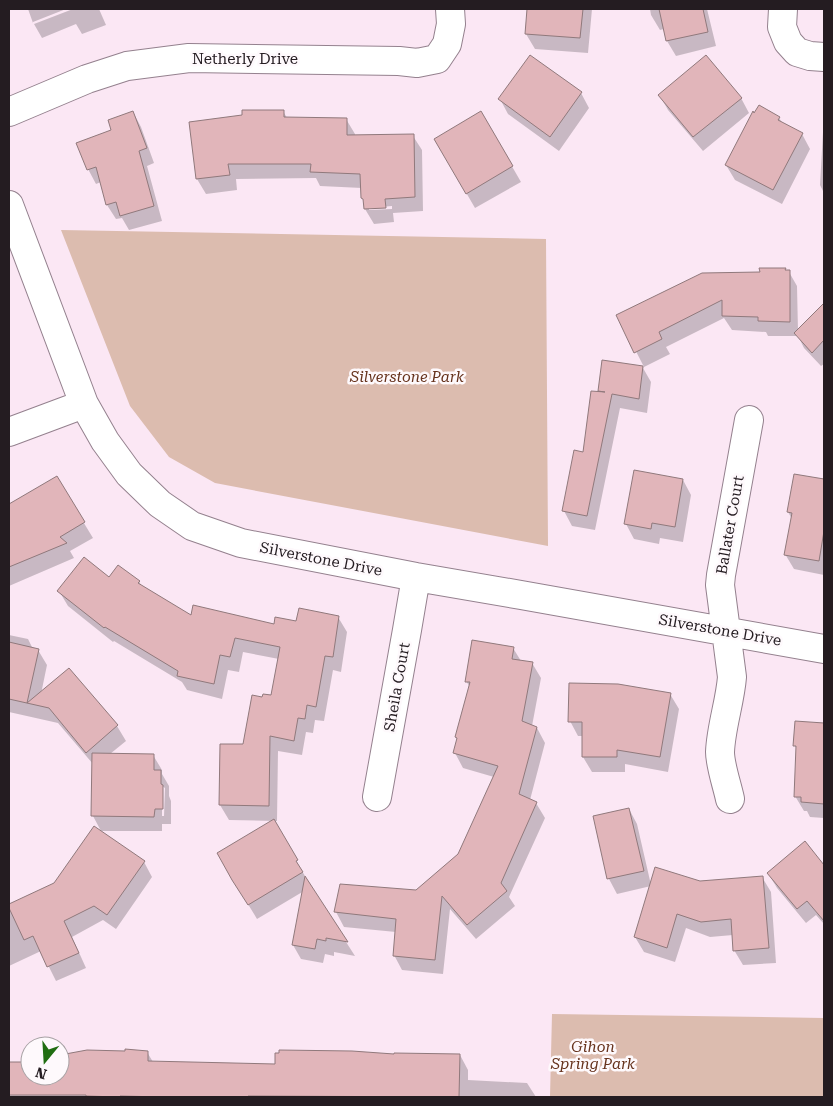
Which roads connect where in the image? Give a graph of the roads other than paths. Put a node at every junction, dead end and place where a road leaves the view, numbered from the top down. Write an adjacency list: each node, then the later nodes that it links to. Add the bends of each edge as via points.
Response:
1 (450, 9): 4 (street, Netherly Drive, via 447,44 437,59 417,63 227,58 171,60 127,66)
2 (783, 9): 3 (street, via 782,27 788,42 797,52)
3 (824, 57)
4 (9, 112)
5 (9, 206): 6 (street, Silverstone Drive)
6 (84, 404): 8 (street); 9 (street, Silverstone Drive, via 129,474 160,504 192,526 241,544)
7 (749, 420): 10 (street, Ballater Court, via 721,575)
8 (9, 432)
9 (416, 577): 10 (street, Silverstone Drive); 12 (street, Sheila Court)
10 (726, 631): 11 (street, Silverstone Drive); 13 (street, Ballater Court, via 732,677 720,755)
11 (824, 649)
12 (377, 797)
13 (730, 799)

